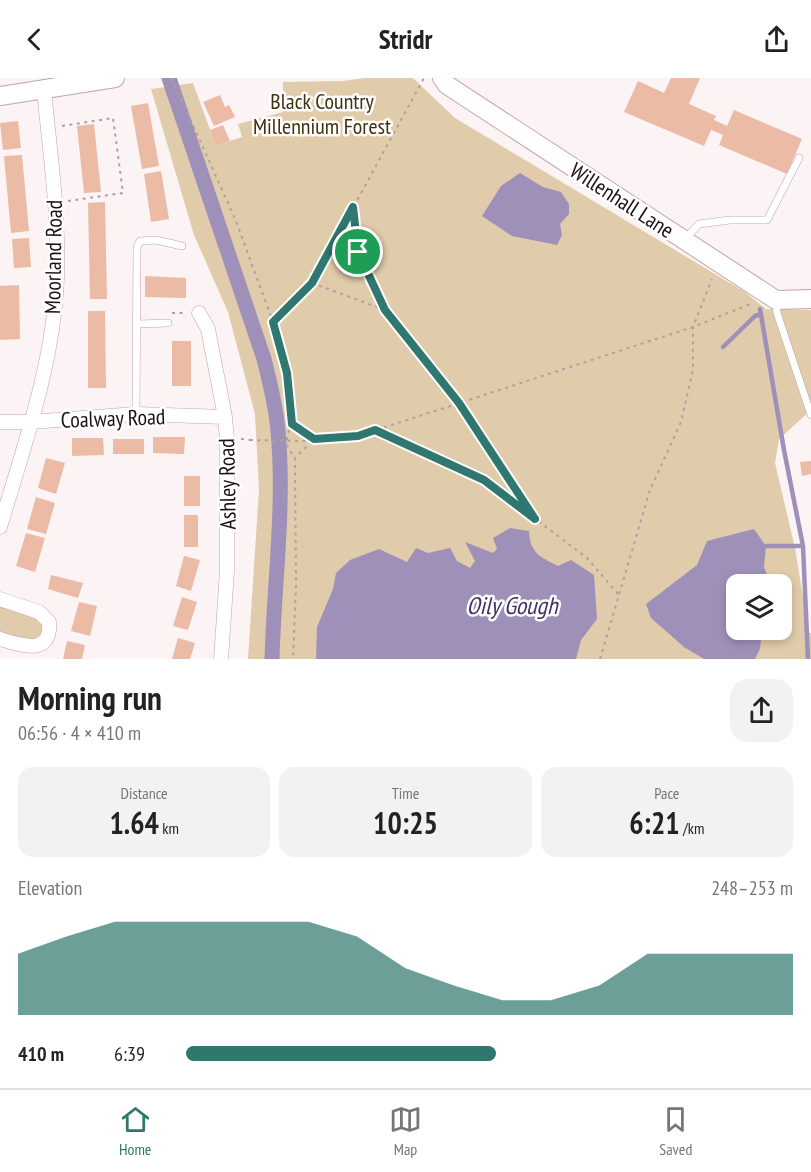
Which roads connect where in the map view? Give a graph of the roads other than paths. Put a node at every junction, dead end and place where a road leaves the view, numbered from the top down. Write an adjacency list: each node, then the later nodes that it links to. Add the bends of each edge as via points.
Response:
1 (115, 78): 3 (street)
2 (442, 78): 6 (street, Willenhall Lane, via 447,85)
3 (44, 90): 4 (street); 17 (street, Moorland Road, via 55,203 57,278 51,337)
4 (0, 96)
5 (799, 158): 6 (lane, via 767,220 699,224)
6 (683, 240): 8 (street, Willenhall Lane)
7 (182, 246): 12 (lane, via 140,241 136,256)
8 (773, 298): 9 (street); 14 (lane)
9 (811, 298)
10 (199, 313): 15 (street, Ashley Road, via 208,329)
11 (168, 323): 12 (lane)
12 (138, 324): 13 (lane)
13 (136, 414): 15 (street, Coalway Road); 17 (street, Coalway Road)
14 (811, 415)
15 (225, 417): 21 (street, Ashley Road, via 227,572)
16 (0, 422): 17 (street, Coalway Road)
17 (31, 422): 18 (street, Moorland Road)
18 (0, 527)
19 (0, 599): 20 (street, via 39,612 49,622 50,631 35,646)
20 (0, 639)
21 (220, 659)

